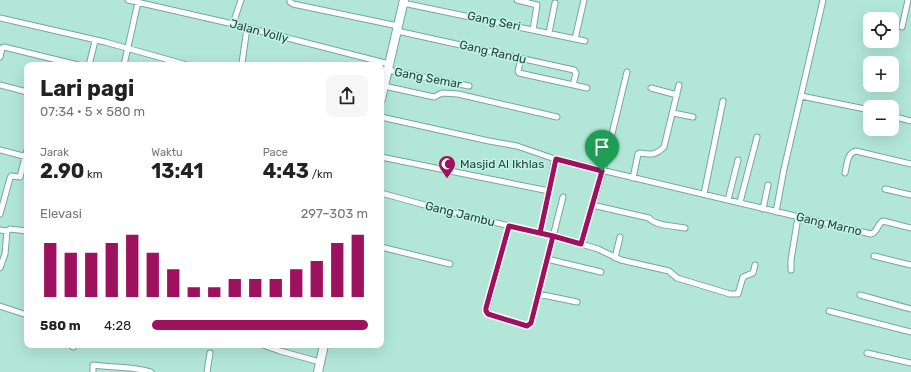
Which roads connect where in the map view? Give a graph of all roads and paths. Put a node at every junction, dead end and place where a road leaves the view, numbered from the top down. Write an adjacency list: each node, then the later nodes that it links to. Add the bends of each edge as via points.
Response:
1 (128, 0): 9 (street, Jalan Volly)
2 (241, 0): 12 (street)
3 (517, 0): 16 (street, via 537,5)
4 (584, 0): 18 (street)
5 (823, 0): 42 (street)
6 (908, 0): 13 (street)
7 (291, 1): 15 (street, Gang Randu)
8 (404, 1): 15 (main road); 16 (street, Gang Seri)
9 (138, 2): 12 (street, Jalan Volly); 21 (street)
10 (555, 2): 17 (street)
11 (0, 18): 19 (street)
12 (233, 24): 14 (street, Jalan Volly)
13 (902, 27)
14 (247, 28): 28 (street); 29 (street, Jalan Volly)
15 (397, 29): 23 (street, Gang Randu); 31 (main road)
16 (533, 30): 17 (street, Gang Seri)
17 (549, 33): 18 (street, Gang Seri)
18 (575, 39): 20 (street, Gang Seri)
19 (95, 41): 21 (street); 25 (street)
20 (584, 41)
21 (128, 48): 26 (street); 27 (street)
22 (0, 57): 24 (street, via 4,47)
23 (521, 59): 34 (street, via 519,73); 34 (street, Gang Randu, via 574,70 576,72)
24 (66, 62)
25 (90, 62)
26 (125, 62)
27 (177, 62)
28 (242, 62)
29 (370, 62)
30 (384, 66): 31 (street, Jalan Volly)
31 (388, 67): 36 (main road); 37 (street, Gang Semar)
32 (626, 72): 59 (street)
33 (0, 85): 40 (street)
34 (573, 85): 38 (street)
35 (679, 85): 41 (street)
36 (384, 86): 46 (street, via 434,97 442,93 458,94)
37 (469, 86)
38 (587, 88)
39 (651, 88): 41 (street)
40 (24, 91)
41 (677, 95): 45 (street)
42 (801, 96): 44 (street); 73 (street)
43 (723, 101): 66 (street)
44 (863, 109)
45 (673, 113): 47 (street); 61 (street, via 664,147 652,155 638,154)
46 (557, 117)
47 (693, 117)
48 (384, 118): 55 (street, Gang Marno, via 517,146)
49 (899, 118): 50 (street)
50 (911, 121)
51 (757, 137): 70 (street)
52 (0, 150): 53 (street)
53 (24, 156)
54 (384, 158): 64 (street)
55 (556, 159): 59 (street, Gang Marno); 64 (street)
56 (738, 160): 69 (street)
57 (24, 164): 74 (street, via 20,177 10,178)
58 (911, 164): 60 (street, via 853,151)
59 (602, 171): 61 (street, Gang Marno); 71 (street)
60 (845, 173)
61 (633, 178): 66 (street, Gang Marno)
62 (768, 185): 72 (street)
63 (885, 189): 67 (street)
64 (549, 191): 82 (street)
65 (384, 194): 76 (street, Gang Jambu)
66 (704, 194): 69 (street, Gang Marno)
67 (911, 195)
68 (563, 197): 83 (street)
69 (728, 200): 70 (street, Gang Marno)
70 (740, 202): 72 (street, Gang Marno)
71 (592, 205): 77 (street); 85 (street)
72 (763, 209): 73 (street, Gang Marno)
73 (776, 212): 75 (street, Gang Marno)
74 (0, 214)
75 (798, 216): 78 (street, Gang Marno, via 871,234 883,221); 94 (street)
76 (509, 226): 82 (street, Gang Jambu); 96 (street, via 486,311 488,314 527,326 531,323)
77 (685, 228)
78 (911, 228)
79 (0, 230): 80 (street)
80 (8, 230): 81 (street); 93 (street, via 5,254)
81 (24, 231)
82 (540, 233): 83 (street, Gang Jambu)
83 (553, 236): 85 (street, Gang Jambu); 89 (street)
84 (620, 237): 88 (street)
85 (581, 244): 88 (street, Gang Jambu)
86 (384, 248): 90 (street)
87 (874, 256): 92 (street)
88 (615, 258): 91 (street, Gang Jambu, via 670,271 677,278 736,295 739,293 742,277 752,273)
89 (547, 259): 95 (street); 96 (street)
90 (450, 264)
91 (755, 265)
92 (911, 265)
93 (0, 268)
94 (791, 270)
95 (601, 272)
96 (538, 294): 98 (street)
97 (860, 295): 100 (street)
98 (577, 302)
99 (0, 306): 102 (street)
100 (911, 309)
101 (829, 310): 103 (street)
102 (24, 314)
103 (911, 332)
104 (273, 348): 108 (street)
105 (323, 348): 108 (main road)
106 (210, 353): 113 (street)
107 (867, 353): 109 (street)
108 (320, 362): 114 (main road)
109 (911, 363)
110 (109, 370): 111 (street, via 93,365); 112 (street, via 135,368)
111 (92, 372)
112 (151, 372)
113 (207, 372)
114 (318, 372)

